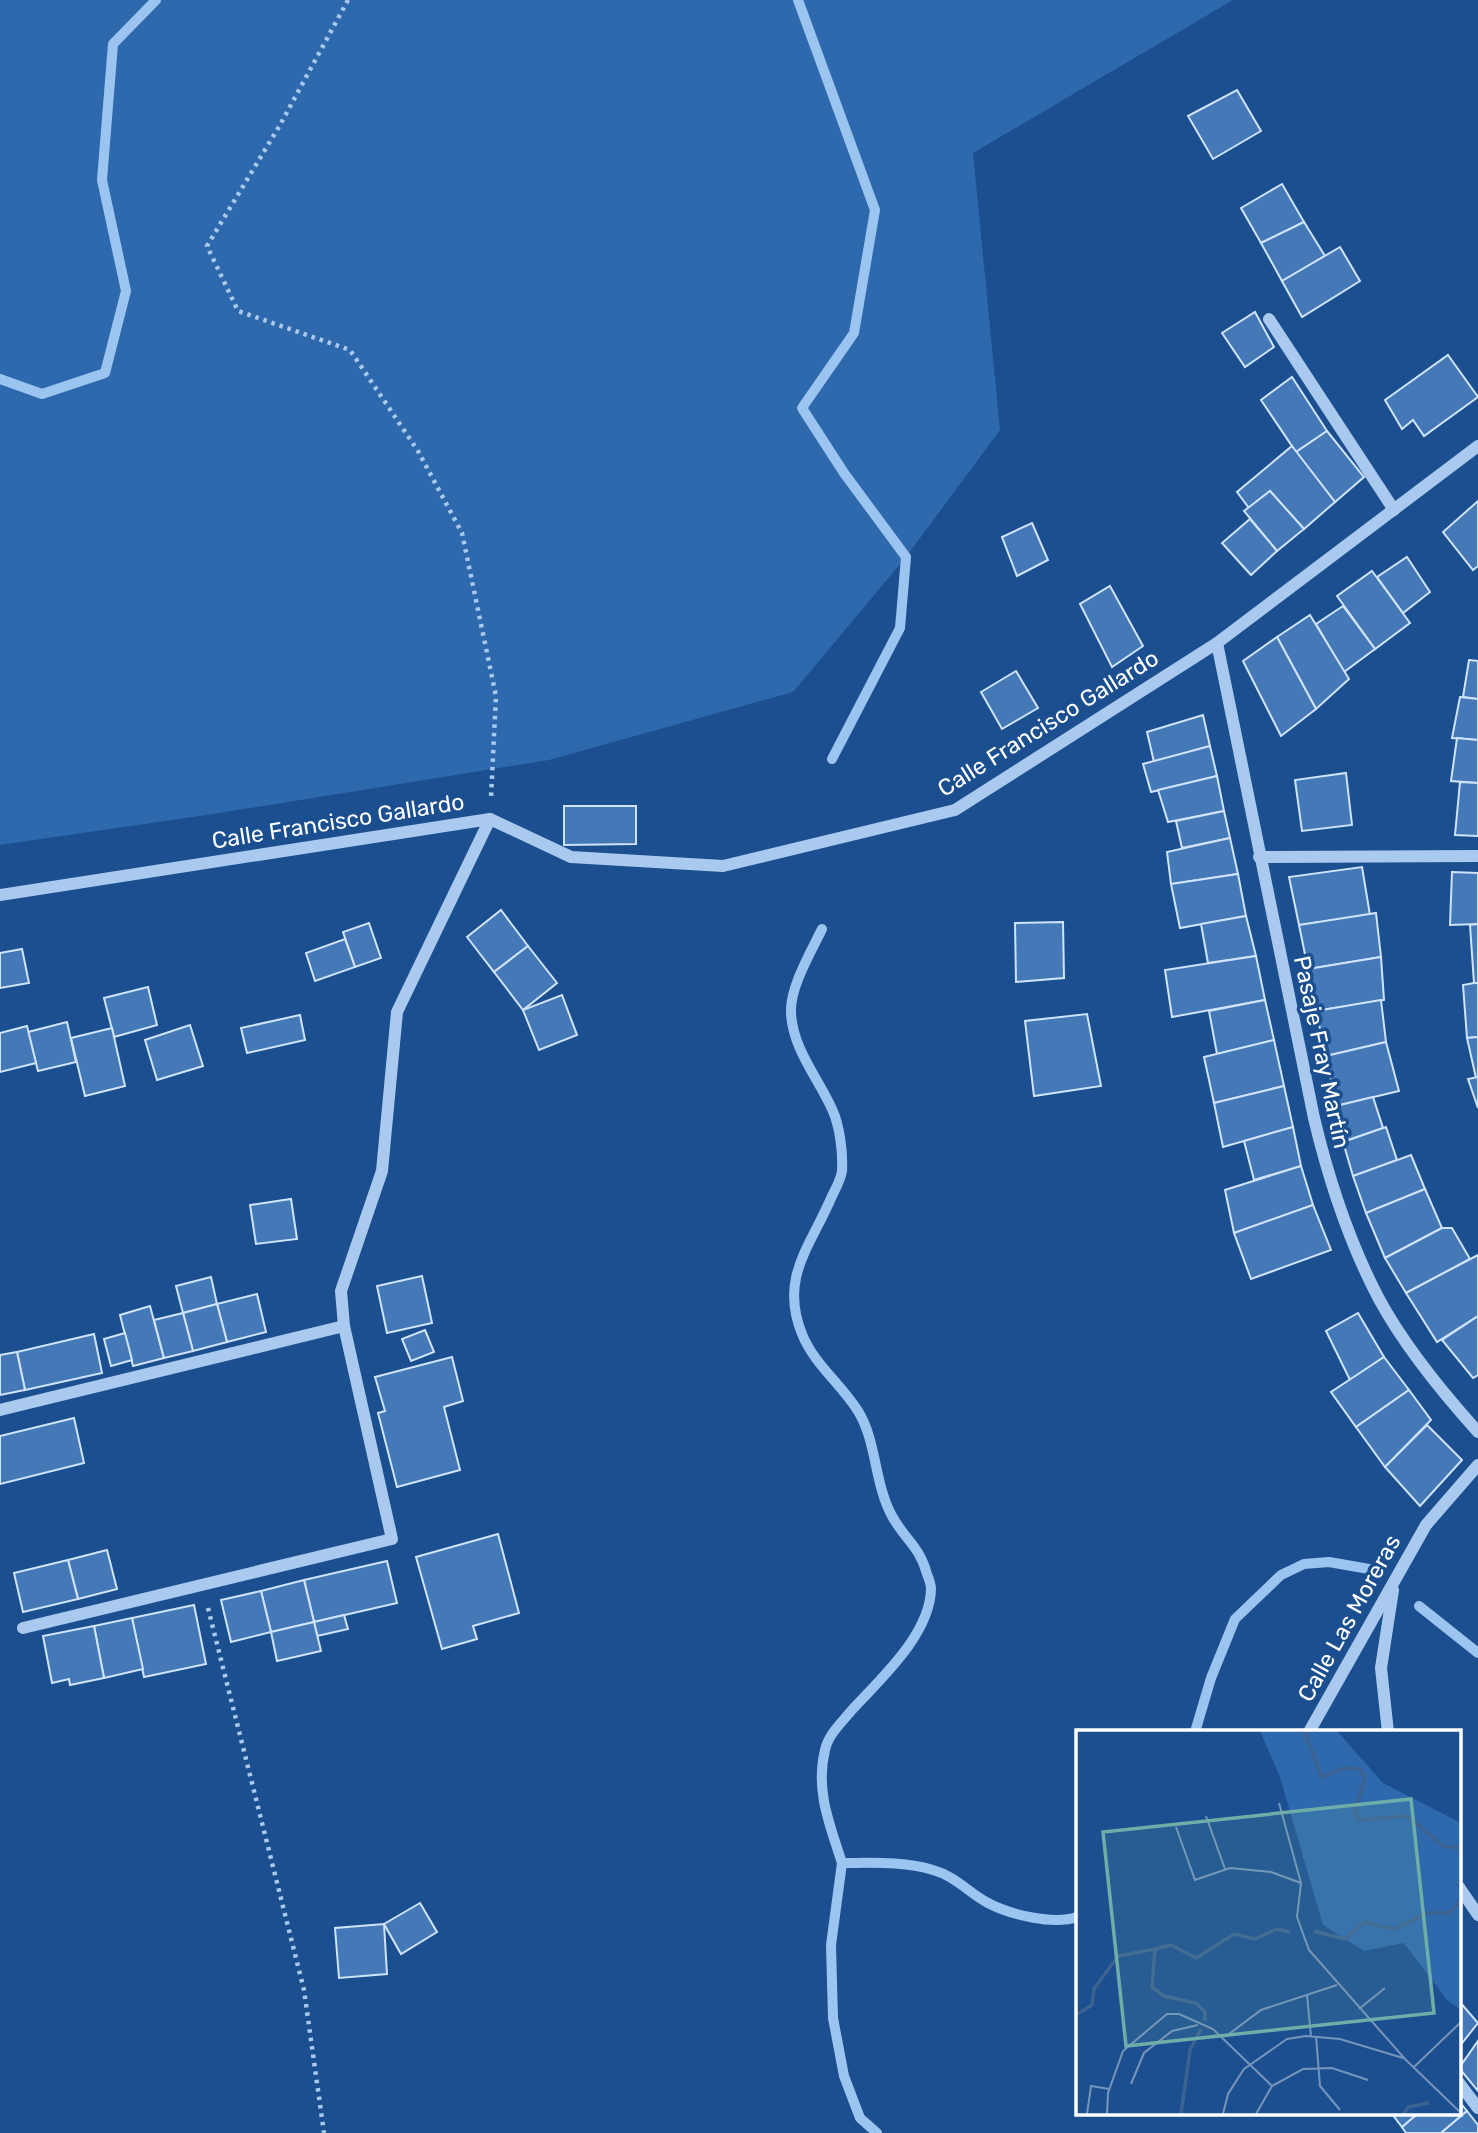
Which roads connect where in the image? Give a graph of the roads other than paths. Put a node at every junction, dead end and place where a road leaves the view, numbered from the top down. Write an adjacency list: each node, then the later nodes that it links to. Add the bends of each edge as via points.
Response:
1 (1269, 319): 3 (street)
2 (1478, 446): 3 (street, Calle Francisco Gallardo)
3 (1394, 510): 4 (street, Calle Francisco Gallardo)
4 (1217, 643): 5 (street, Calle Francisco Gallardo, via 956,810 723,866 571,857); 7 (street, Pasaje Fray Martín)
5 (490, 819): 8 (street, Calle Francisco Gallardo); 9 (street, via 397,1012 382,1171 341,1291)
6 (1478, 856): 7 (street)
7 (1259, 857): 11 (street, Pasaje Fray Martín, via 1314,1118 1352,1241 1380,1300 1415,1354)
8 (0, 895)
9 (344, 1326): 10 (street); 14 (street, via 392,1539)
10 (0, 1410)
11 (1478, 1433)
12 (1478, 1465): 13 (street, Calle Las Moreras, via 1426,1525)
13 (1395, 1579): 15 (street, Calle Las Moreras); 16 (street, via 1381,1668)
14 (23, 1628)
15 (1310, 1730)
16 (1388, 1730)
17 (1460, 1888): 18 (street)
18 (1478, 1915)
19 (1460, 2084): 20 (street)
20 (1478, 2108)

